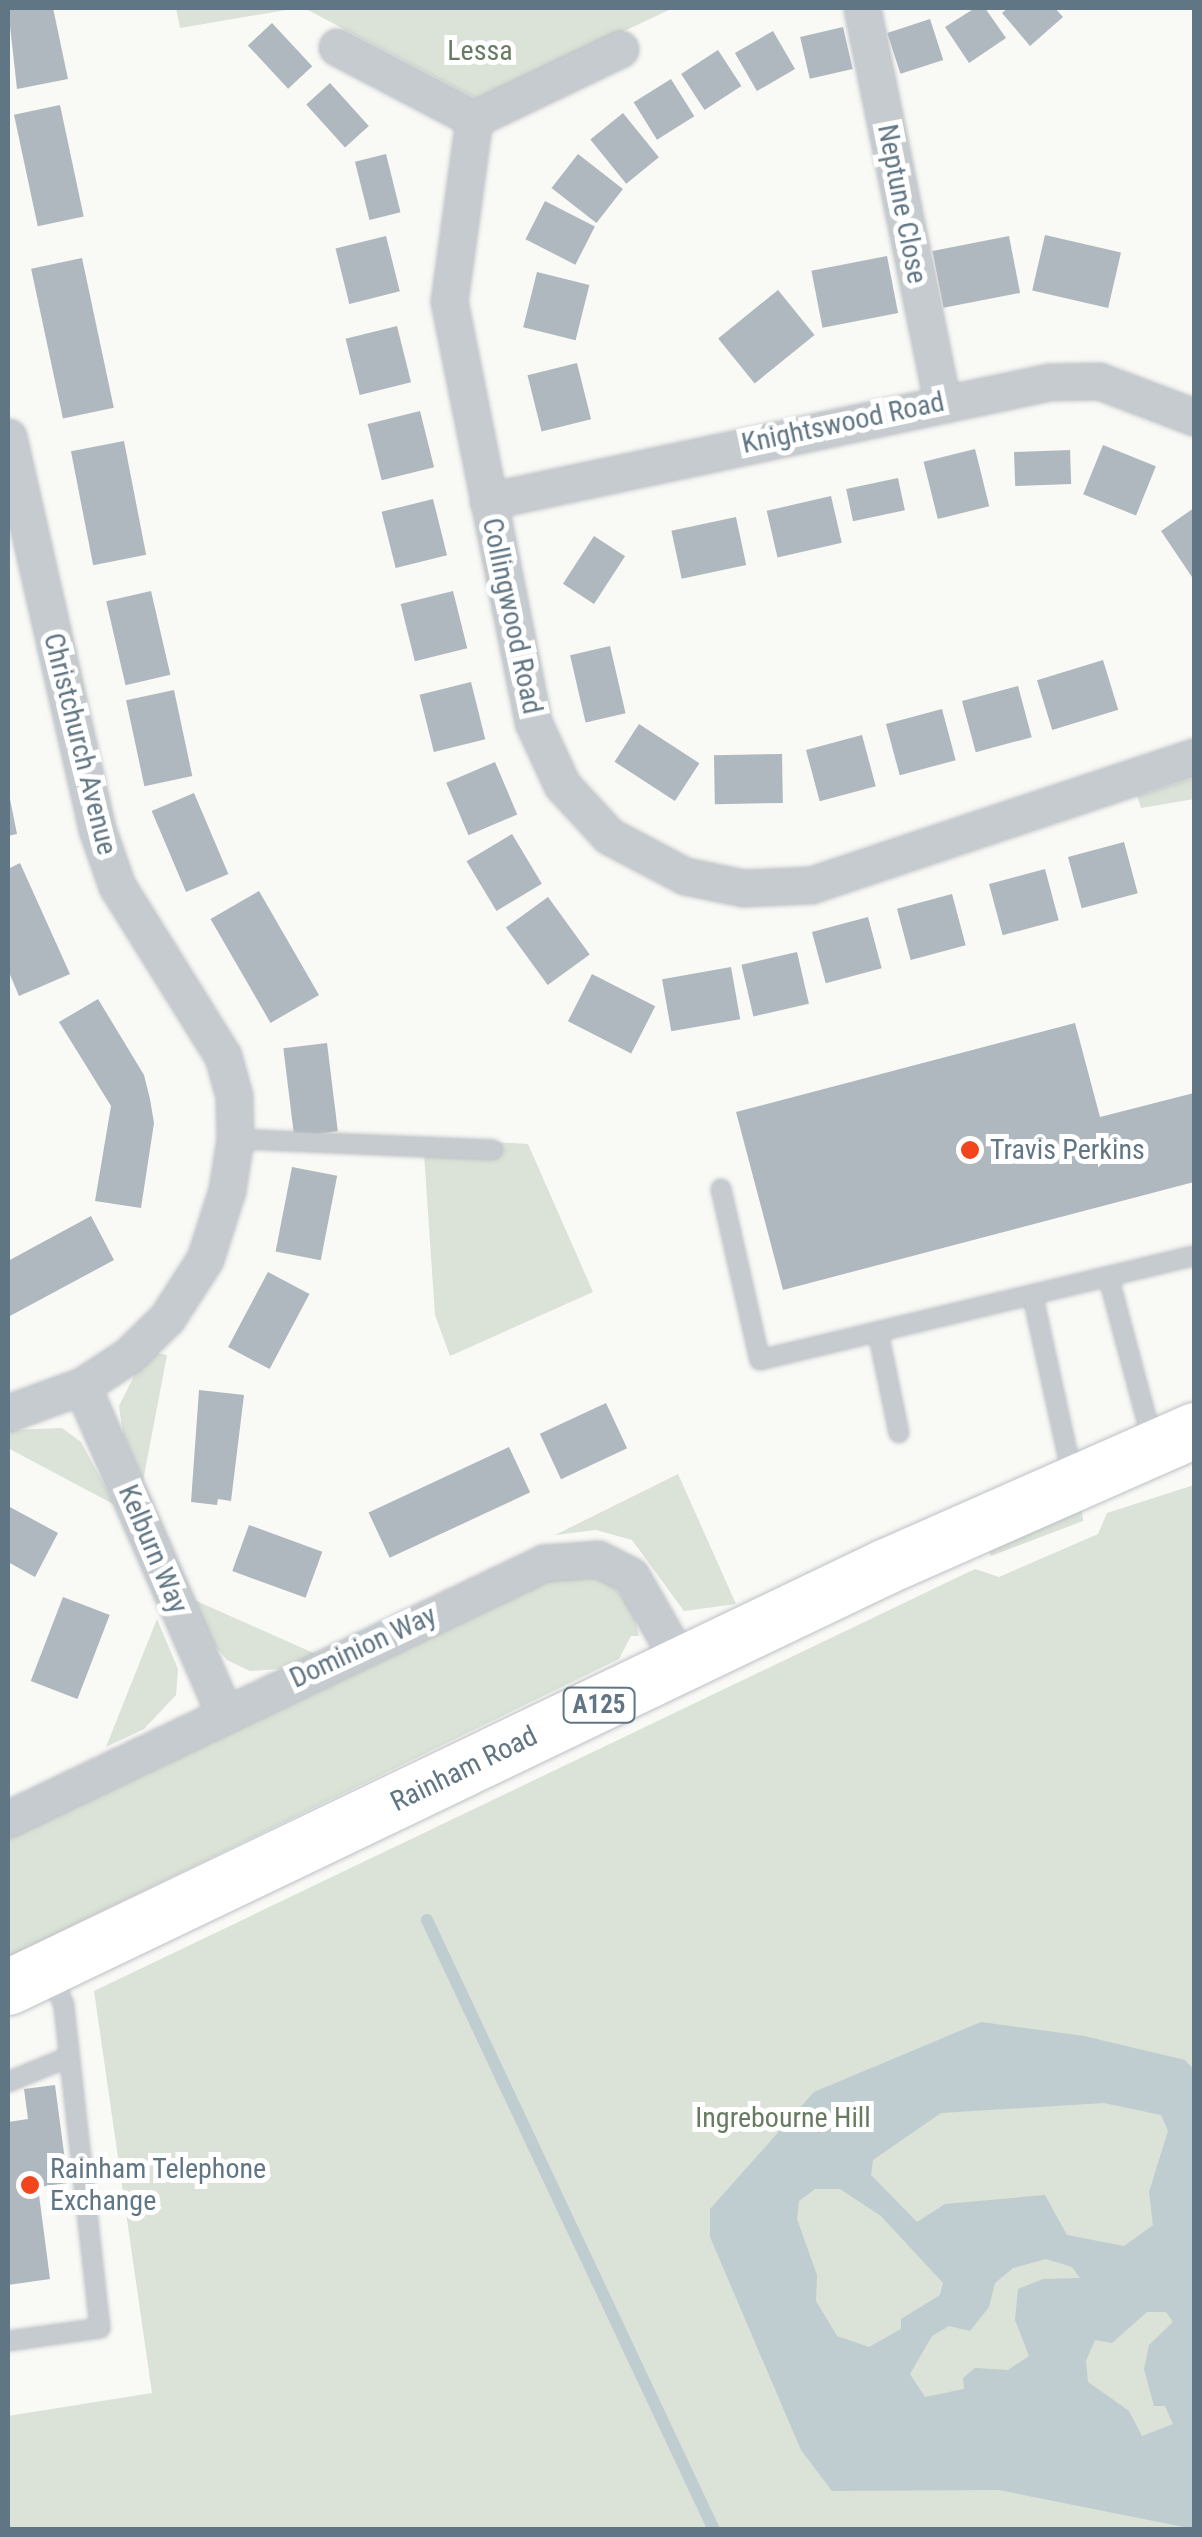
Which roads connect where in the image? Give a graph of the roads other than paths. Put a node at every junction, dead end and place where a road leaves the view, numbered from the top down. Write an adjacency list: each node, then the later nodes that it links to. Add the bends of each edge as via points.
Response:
1 (862, 8): 5 (street, Neptune Close)
2 (337, 47): 4 (street)
3 (620, 49): 4 (street)
4 (474, 119): 8 (street, Collingwood Road, via 450,302)
5 (942, 402): 6 (street, Knightswood Road, via 1050,382 1099,381); 8 (street, Knightswood Road)
6 (1194, 417)
7 (8, 436): 10 (street, Christchurch Avenue, via 96,830 116,886 223,1056 234,1096)
8 (488, 501): 9 (street, Collingwood Road, via 533,722 562,785 610,836 685,876 743,888 812,885)
9 (1194, 757)
10 (235, 1139): 11 (lane); 17 (street, Christchurch Avenue, via 205,1259 167,1318 128,1356)
11 (493, 1150)
12 (721, 1189): 16 (lane, via 760,1360)
13 (1194, 1256): 14 (lane)
14 (1108, 1279): 15 (lane); 20 (lane)
15 (1033, 1297): 16 (lane); 21 (lane)
16 (878, 1332): 19 (lane)
17 (82, 1386): 18 (street, Christchurch Avenue); 23 (street, Kelburn Way)
18 (8, 1413)
19 (898, 1433)
20 (1174, 1437): 21 (main road, Rainham Road / A125)
21 (1073, 1480): 22 (main road, Rainham Road / A125)
22 (682, 1665): 23 (street, Dominion Way, via 630,1576 598,1559 571,1557 544,1563); 25 (main road, Rainham Road / A125)
23 (224, 1712): 24 (street, Dominion Way)
24 (8, 1820)
25 (28, 1978): 26 (lane, via 64,2004)
26 (70, 2056): 27 (lane); 28 (lane, via 100,2328)
27 (8, 2082)
28 (8, 2341)

